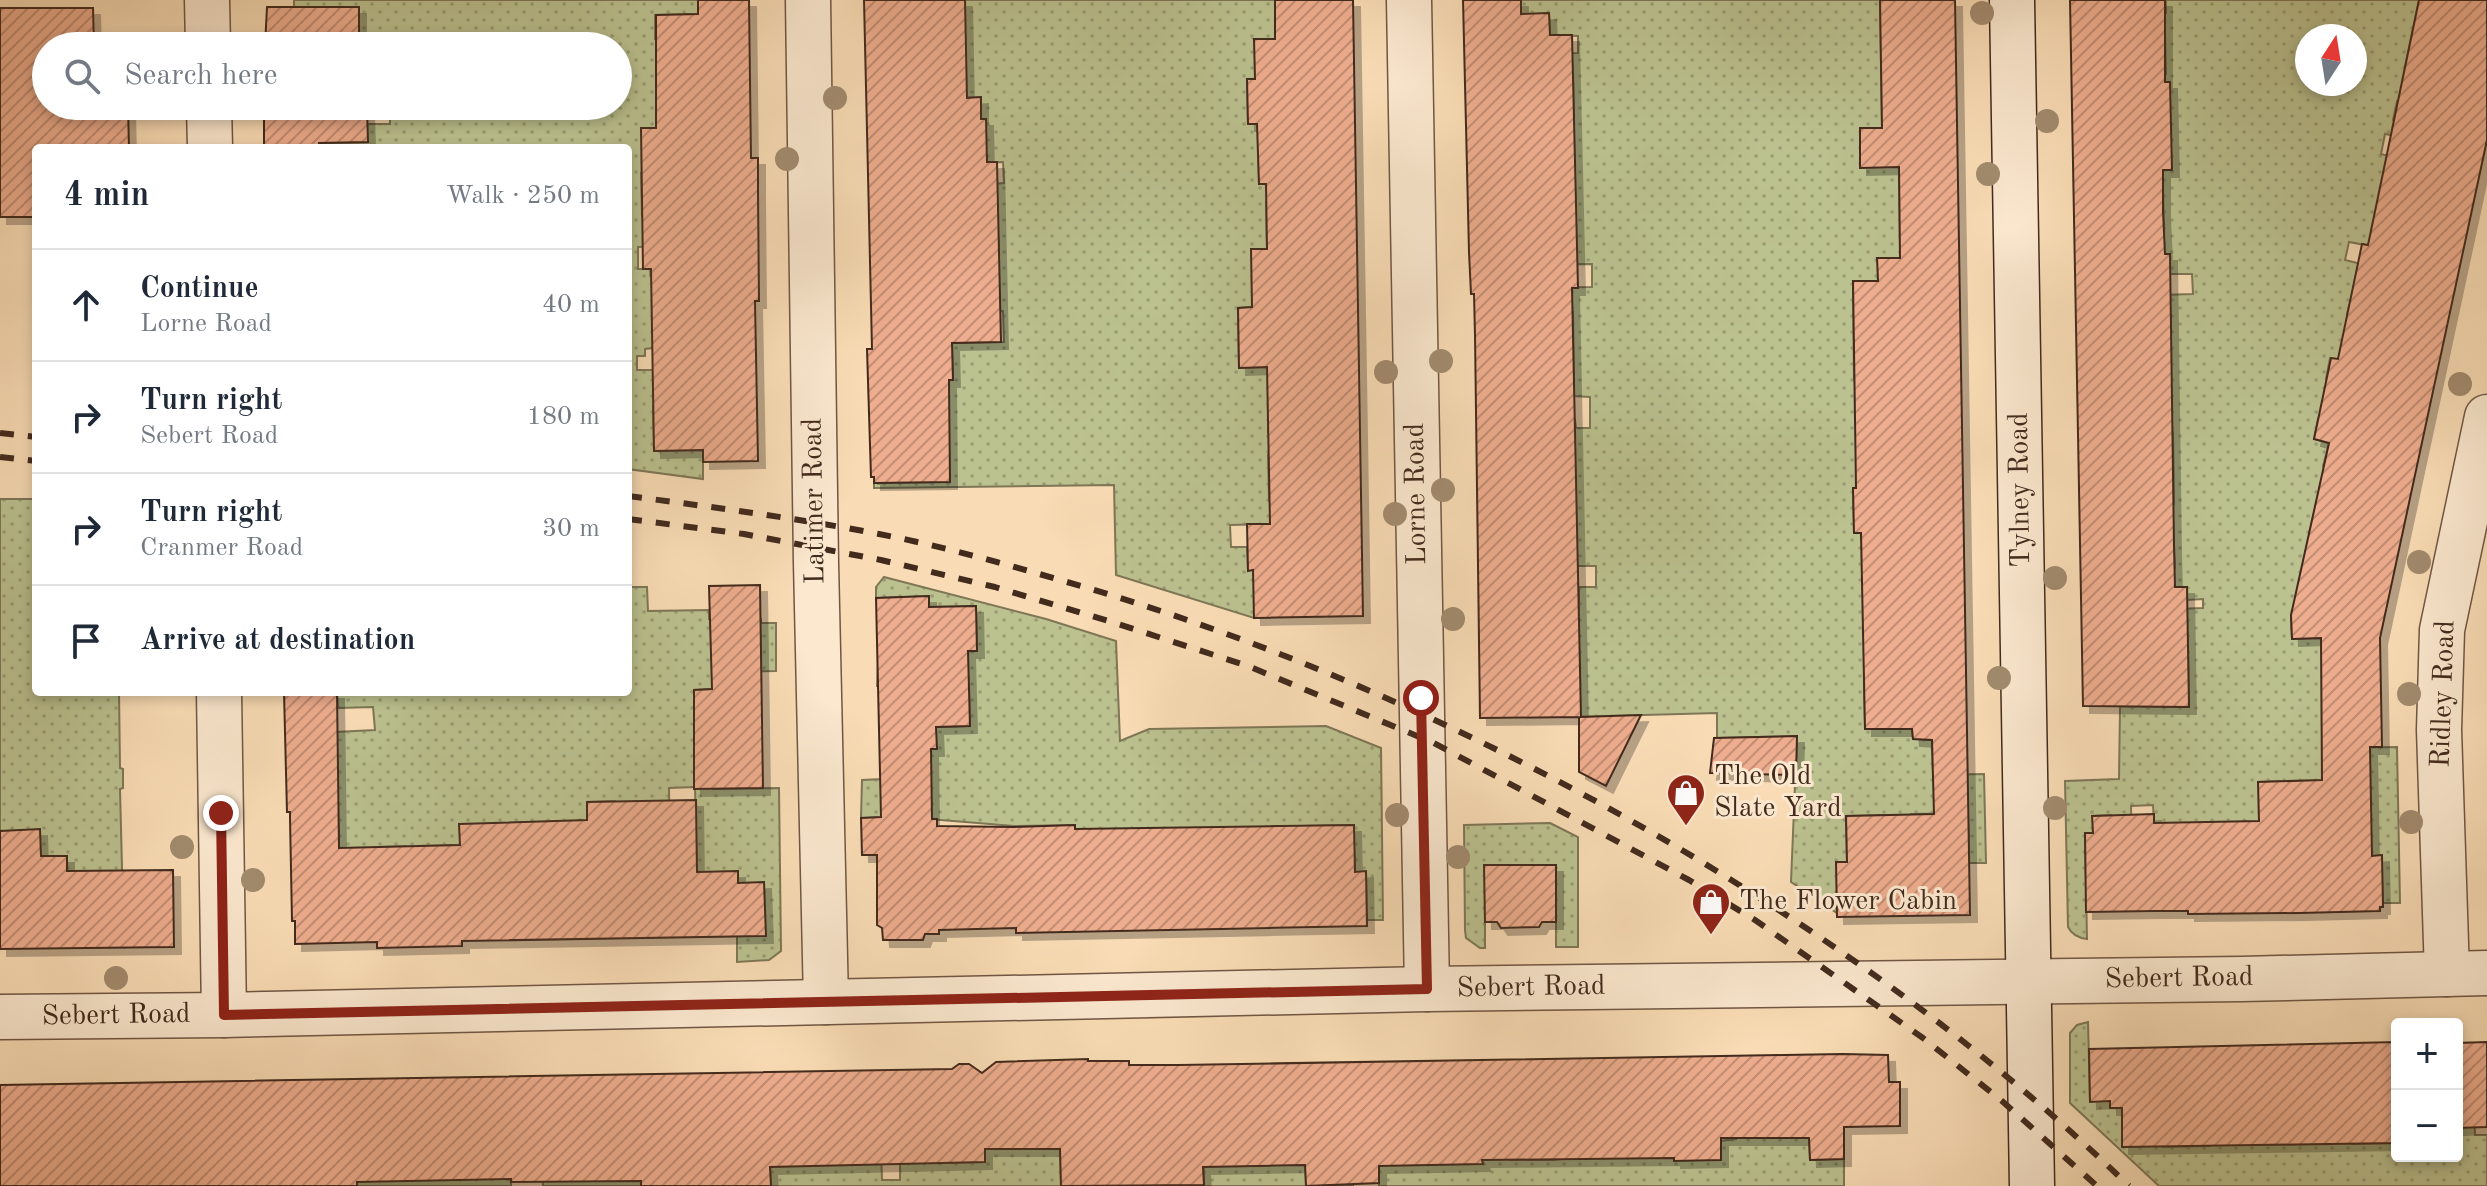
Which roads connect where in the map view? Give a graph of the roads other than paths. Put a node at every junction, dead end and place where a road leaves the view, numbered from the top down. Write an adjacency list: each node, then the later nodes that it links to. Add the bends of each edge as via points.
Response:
1 (207, 0): 5 (street)
2 (808, 0): 13 (street, Latimer Road)
3 (1409, 0): 12 (street, Lorne Road)
4 (2012, 0): 11 (street, Tylney Road)
5 (208, 32)
6 (209, 120): 7 (street)
7 (210, 144)
8 (2487, 417): 10 (street, Ridley Road, via 2442,630 2439,730)
9 (219, 696): 14 (street)
10 (2467, 974): 11 (street, Sebert Road)
11 (2029, 980): 12 (street, Sebert Road); 16 (street, Tylney Road)
12 (1427, 989): 13 (street, Sebert Road)
13 (826, 1002): 14 (street, Sebert Road)
14 (224, 1015): 15 (street, Sebert Road)
15 (0, 1017)
16 (2032, 1186)

